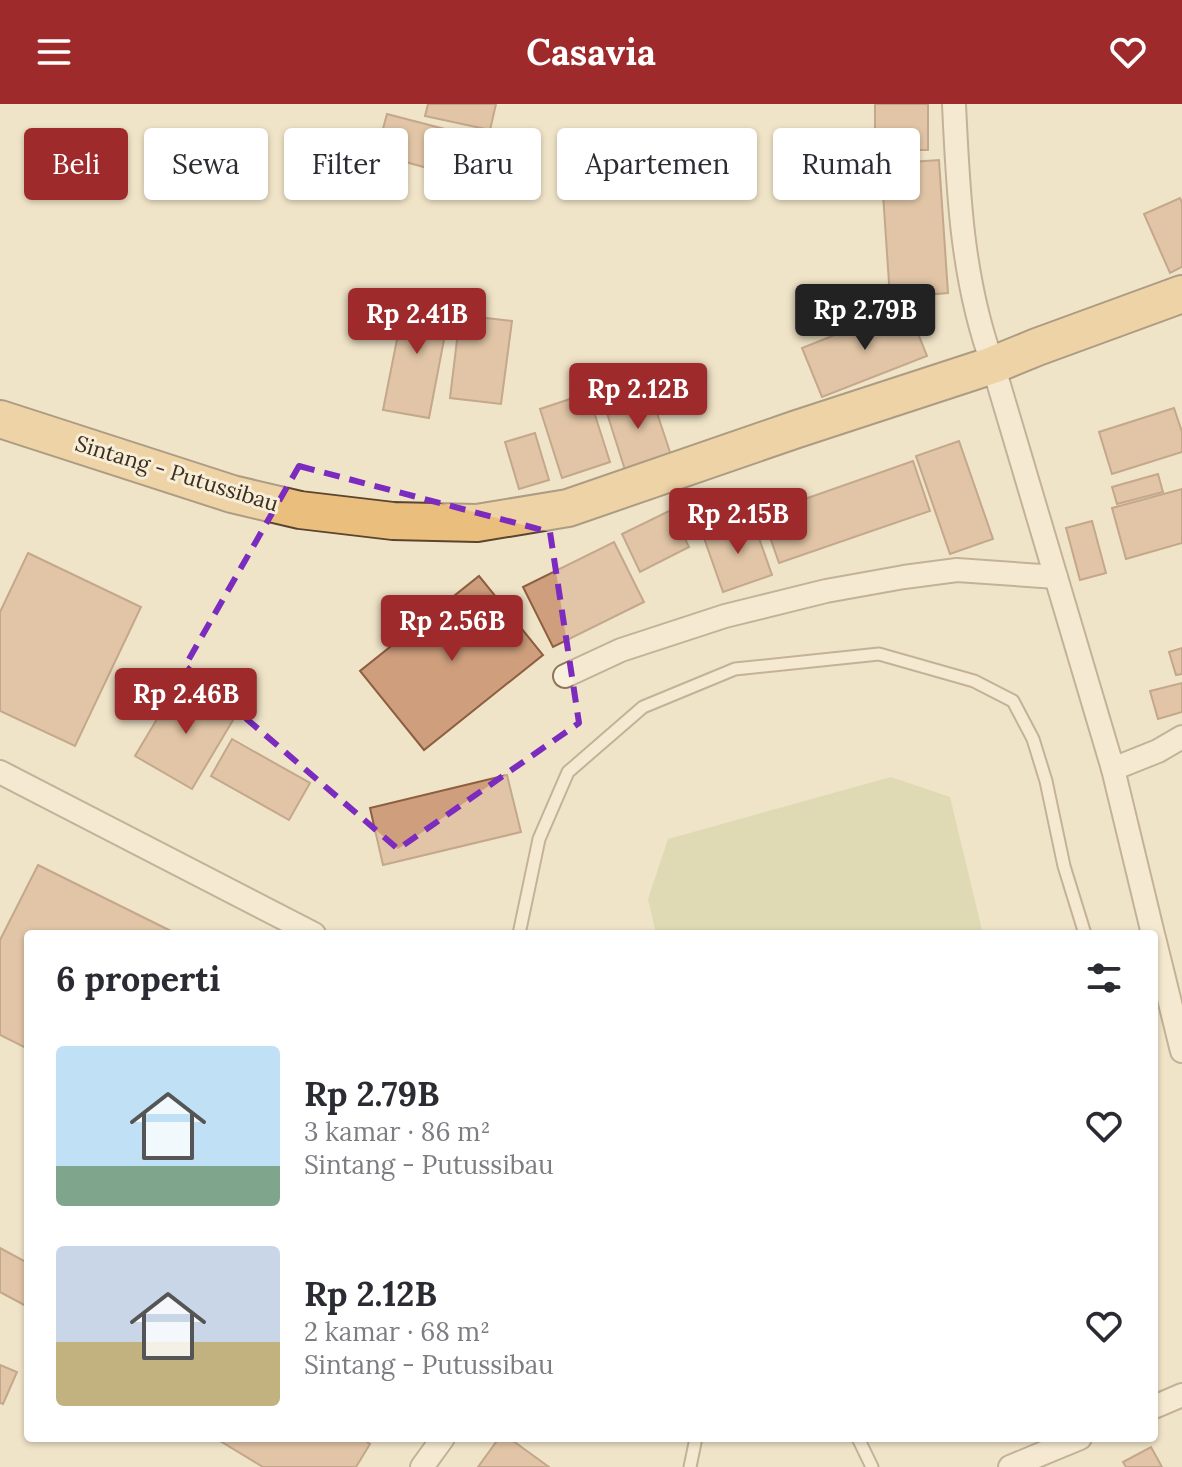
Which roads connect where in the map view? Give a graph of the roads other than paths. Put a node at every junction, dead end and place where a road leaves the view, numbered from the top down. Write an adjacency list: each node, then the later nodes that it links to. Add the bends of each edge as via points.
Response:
1 (954, 104): 3 (street, via 967,263)
2 (1182, 294): 3 (highway, Sintang - Putussibau)
3 (993, 365): 4 (highway, Sintang - Putussibau, via 568,508 477,523 393,521 300,510 232,494); 5 (street)
4 (0, 419)
5 (1056, 577): 6 (street, via 957,570 826,591 725,616 621,650); 8 (street)
6 (565, 676)
7 (1182, 737): 8 (street)
8 (1113, 769): 13 (street)
9 (0, 772): 10 (street)
10 (306, 930)
11 (520, 930): 12 (lane, via 539,839 568,772 643,707 735,669 879,654 974,681 1013,701 1046,781)
12 (1084, 930)
13 (1153, 930)
14 (1158, 952): 15 (street)
15 (1181, 1042)
16 (1182, 1395): 17 (street)
17 (1158, 1405)
18 (440, 1442): 22 (street)
19 (695, 1442): 23 (lane)
20 (860, 1442): 24 (lane)
21 (1070, 1442): 25 (street)
22 (422, 1467)
23 (690, 1467)
24 (872, 1467)
25 (1010, 1467)

